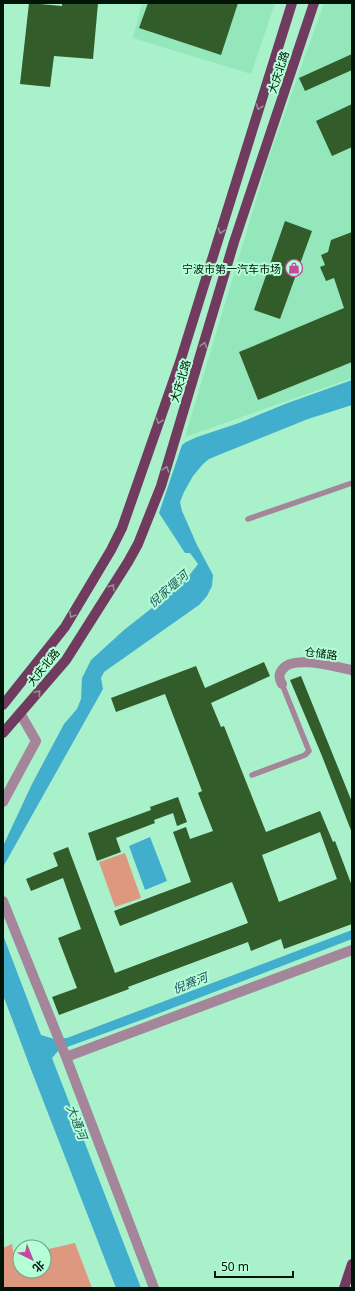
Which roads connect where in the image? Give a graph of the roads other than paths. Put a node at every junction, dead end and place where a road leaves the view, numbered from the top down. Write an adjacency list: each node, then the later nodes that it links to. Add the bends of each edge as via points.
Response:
1 (292, 3): 7 (main road, 大庆北路, one-way to 7, via 180,362 122,528 65,627)
2 (314, 3): 8 (main road, 大庆北路, one-way to 2, via 66,660 138,544 161,486 234,242)
3 (352, 483): 4 (lane)
4 (248, 519)
5 (352, 670): 6 (street, 仓储路, via 303,662 288,664 279,674)
6 (282, 684): 10 (lane, via 309,751 305,755)
7 (3, 705)
8 (20, 713): 9 (main road, 大庆北路); 11 (street, via 36,741)
9 (3, 733)
10 (252, 775)
11 (3, 802)
12 (3, 902): 14 (street)
13 (352, 950): 14 (street)
14 (66, 1057): 16 (street)
15 (352, 1264): 17 (main road)
16 (154, 1288)
17 (344, 1288)

